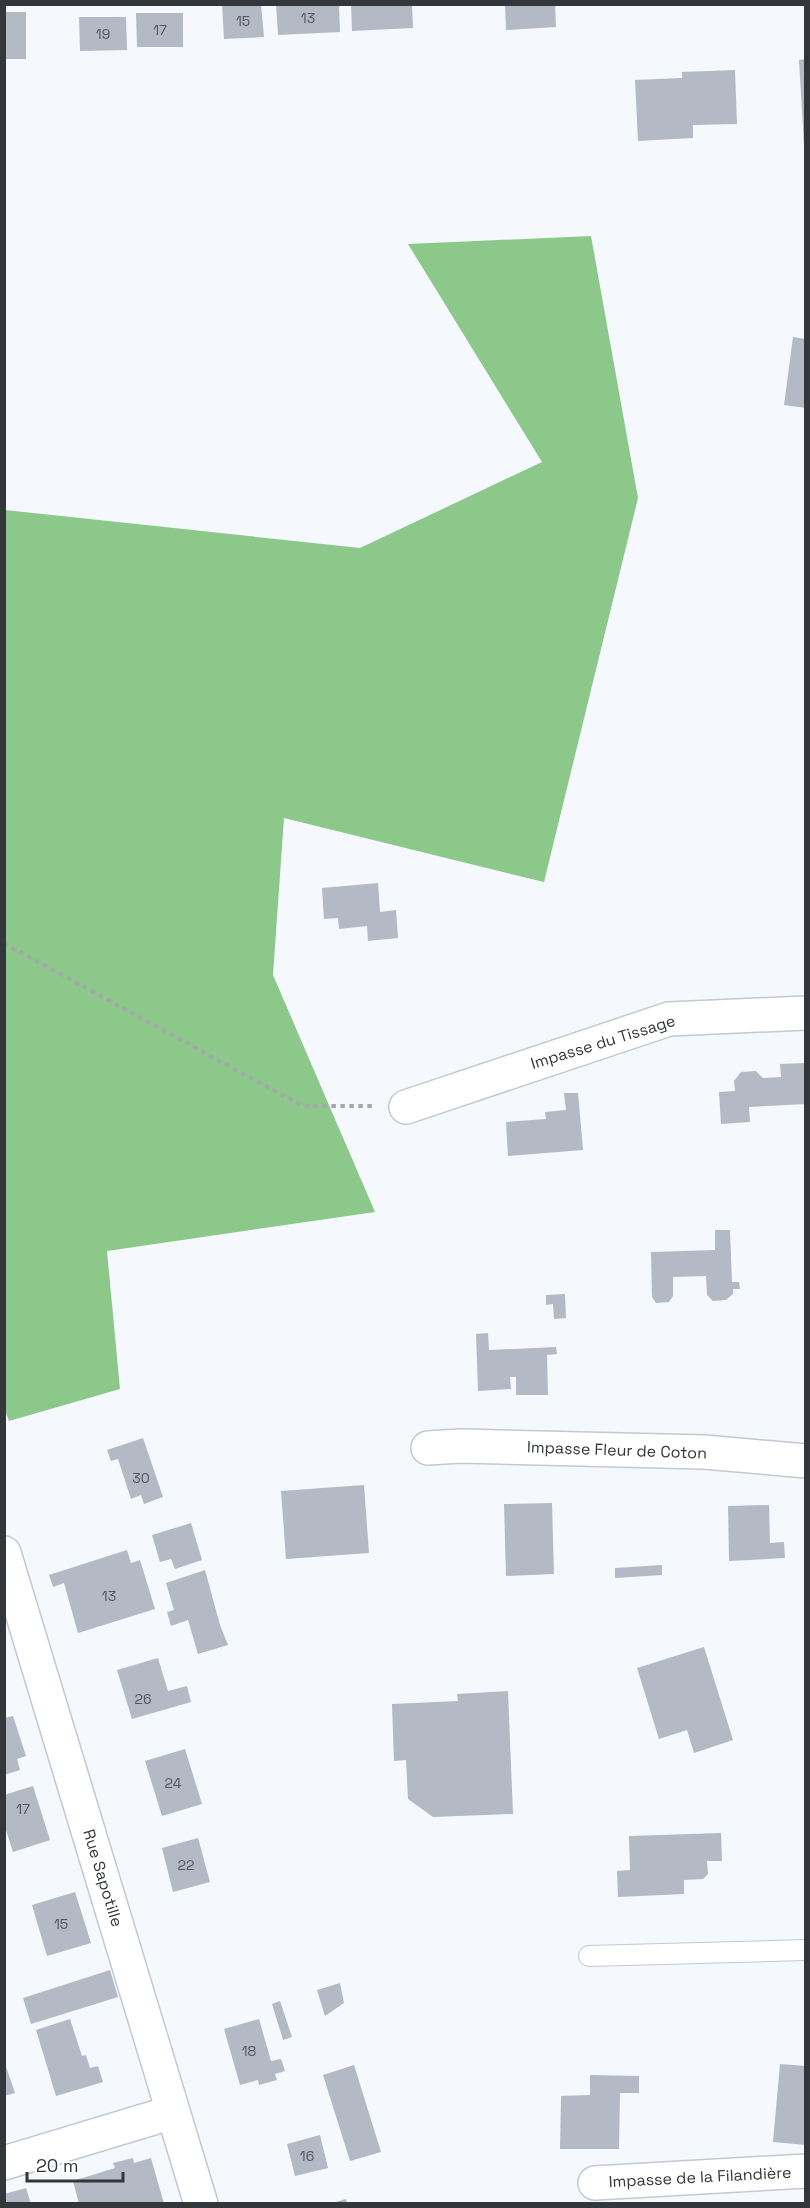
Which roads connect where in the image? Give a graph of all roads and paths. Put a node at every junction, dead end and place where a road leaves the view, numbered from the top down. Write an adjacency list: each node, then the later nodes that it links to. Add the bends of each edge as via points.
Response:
1 (4, 943): 3 (path, via 302,1106)
2 (806, 1013): 3 (street, Impasse du Tissage, via 669,1018)
3 (406, 1107)
4 (428, 1449): 5 (street, Impasse Fleur de Coton, via 461,1446 704,1452)
5 (806, 1461)
6 (4, 1553): 9 (street, Rue Sapotille)
7 (806, 1950): 8 (lane)
8 (589, 1956)
9 (173, 2112): 10 (street); 13 (street, Rue Sapotille)
10 (4, 2163)
11 (806, 2171): 12 (street, Impasse de la Filandière)
12 (595, 2183)
13 (201, 2204)

